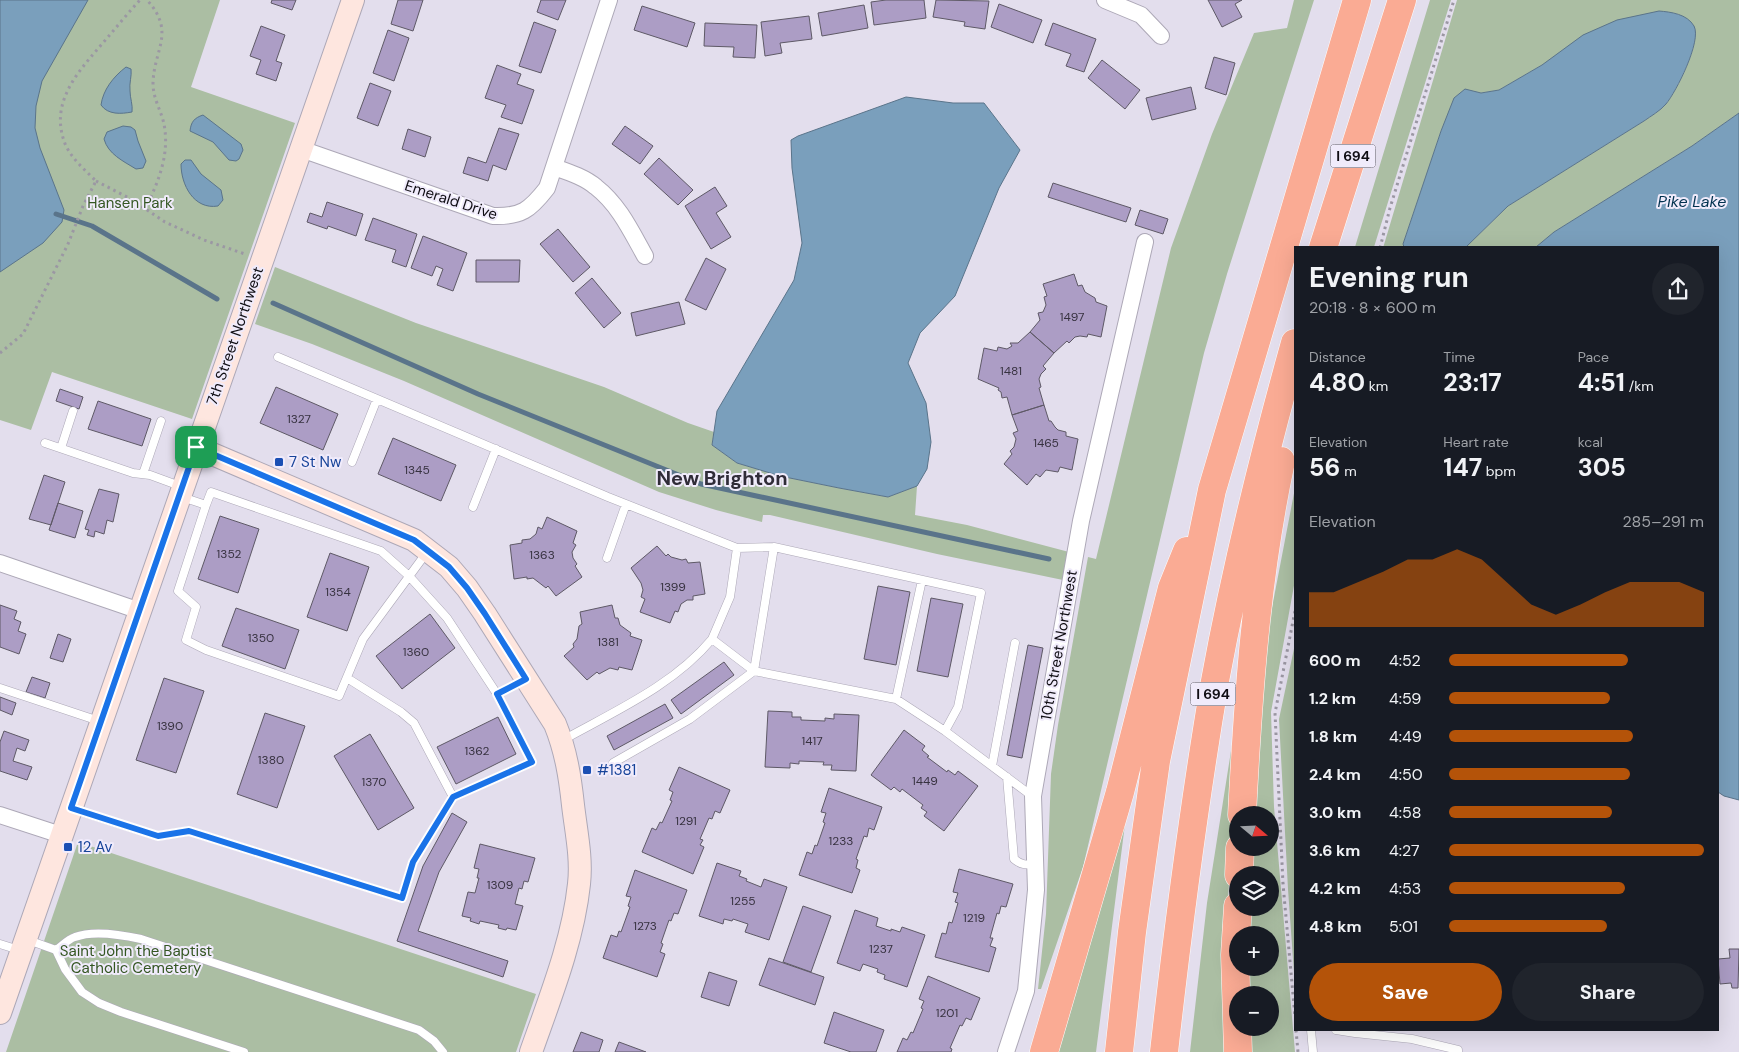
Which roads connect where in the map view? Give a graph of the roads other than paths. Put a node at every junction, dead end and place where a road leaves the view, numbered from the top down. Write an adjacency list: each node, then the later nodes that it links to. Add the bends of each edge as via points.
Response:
1 (353, 0): 8 (street, 7th Street Northwest)
2 (609, 0): 9 (street, Emerald Drive)
3 (1105, 0): 6 (street, via 1141,15)
4 (1357, 0): 26 (highway, I 694)
5 (1402, 0): 7 (highway, I 694)
6 (1162, 36)
7 (1382, 64): 11 (highway, I 694); 12 (highway)
8 (302, 148): 9 (street, Emerald Drive, via 493,216 517,215 529,209 547,188); 21 (street, 7th Street Northwest)
9 (554, 167): 13 (street, via 595,186 610,200 623,216)
10 (1145, 242): 53 (street, 10th Street Northwest, via 1081,521)
11 (1324, 246)
12 (1333, 246)
13 (645, 256)
14 (1294, 346): 73 (highway, I 694, via 1253,503 1216,681 1186,872)
15 (278, 357): 16 (lane)
16 (377, 399): 23 (lane); 24 (lane)
17 (1294, 402): 55 (highway, via 1271,514 1260,598)
18 (73, 411): 22 (lane)
19 (161, 421): 25 (lane)
20 (45, 443): 22 (lane)
21 (196, 447): 27 (street, 7th Street Northwest); 33 (street, via 414,540)
22 (61, 448): 25 (lane)
23 (496, 449): 28 (lane); 30 (lane)
24 (352, 462)
25 (143, 474): 27 (lane)
26 (1212, 490): 71 (highway, via 1172,588 1120,792); 72 (highway, I 694, via 1156,761)
27 (181, 491): 29 (lane); 38 (street, 7th Street Northwest)
28 (626, 504): 31 (lane); 34 (lane)
29 (206, 505): 36 (lane, via 210,492 381,551); 42 (lane, via 178,591 196,607 186,640 206,650 339,696)
30 (473, 507)
31 (737, 548): 32 (lane); 39 (lane, via 730,596)
32 (774, 548): 37 (lane); 41 (lane)
33 (428, 550): 36 (lane); 43 (street, via 467,588)
34 (607, 558)
35 (0, 563): 38 (street)
36 (409, 576): 42 (lane, via 363,639); 45 (lane, via 447,618)
37 (922, 580): 46 (lane); 48 (lane, via 981,593 958,707)
38 (140, 611): 47 (street, 7th Street Northwest)
39 (712, 639): 41 (lane); 49 (lane, via 657,688)
40 (1015, 643): 51 (lane)
41 (754, 671): 46 (lane); 50 (lane, via 690,719)
42 (347, 678): 54 (lane, via 414,723)
43 (526, 679): 45 (lane); 49 (street)
44 (0, 688): 47 (lane)
45 (497, 694): 54 (lane, via 532,762)
46 (896, 699): 48 (lane)
47 (100, 722): 56 (street, 7th Street Northwest)
48 (945, 731): 51 (lane)
49 (562, 741): 69 (street, via 578,849 579,883 559,972)
50 (613, 763)
51 (992, 766): 52 (lane)
52 (1007, 777): 53 (lane); 59 (lane, via 1014,859 1025,865)
53 (1033, 796): 59 (street, 10th Street Northwest)
54 (453, 797): 56 (lane, via 413,862 402,898 189,831 158,836)
55 (1243, 806)
56 (71, 808): 58 (street, 7th Street Northwest)
57 (0, 815): 58 (street)
58 (62, 836): 62 (street, 7th Street Northwest)
59 (1035, 864): 70 (street, 10th Street Northwest, via 1036,890 1026,991)
60 (1237, 916): 74 (highway, via 1235,955)
61 (0, 944): 62 (lane)
62 (24, 945): 63 (lane); 64 (street, 7th Street Northwest)
63 (56, 950): 67 (lane, via 82,992 99,1003); 68 (lane, via 75,937 90,935 120,934 141,939 419,1030)
64 (0, 1013)
65 (1311, 1031): 75 (lane)
66 (1341, 1031): 76 (lane, via 1412,1039)
67 (244, 1052)
68 (443, 1052)
69 (531, 1052)
70 (1006, 1052)
71 (1044, 1052)
72 (1119, 1052)
73 (1164, 1052)
74 (1238, 1052)
75 (1313, 1052)
76 (1458, 1052)

